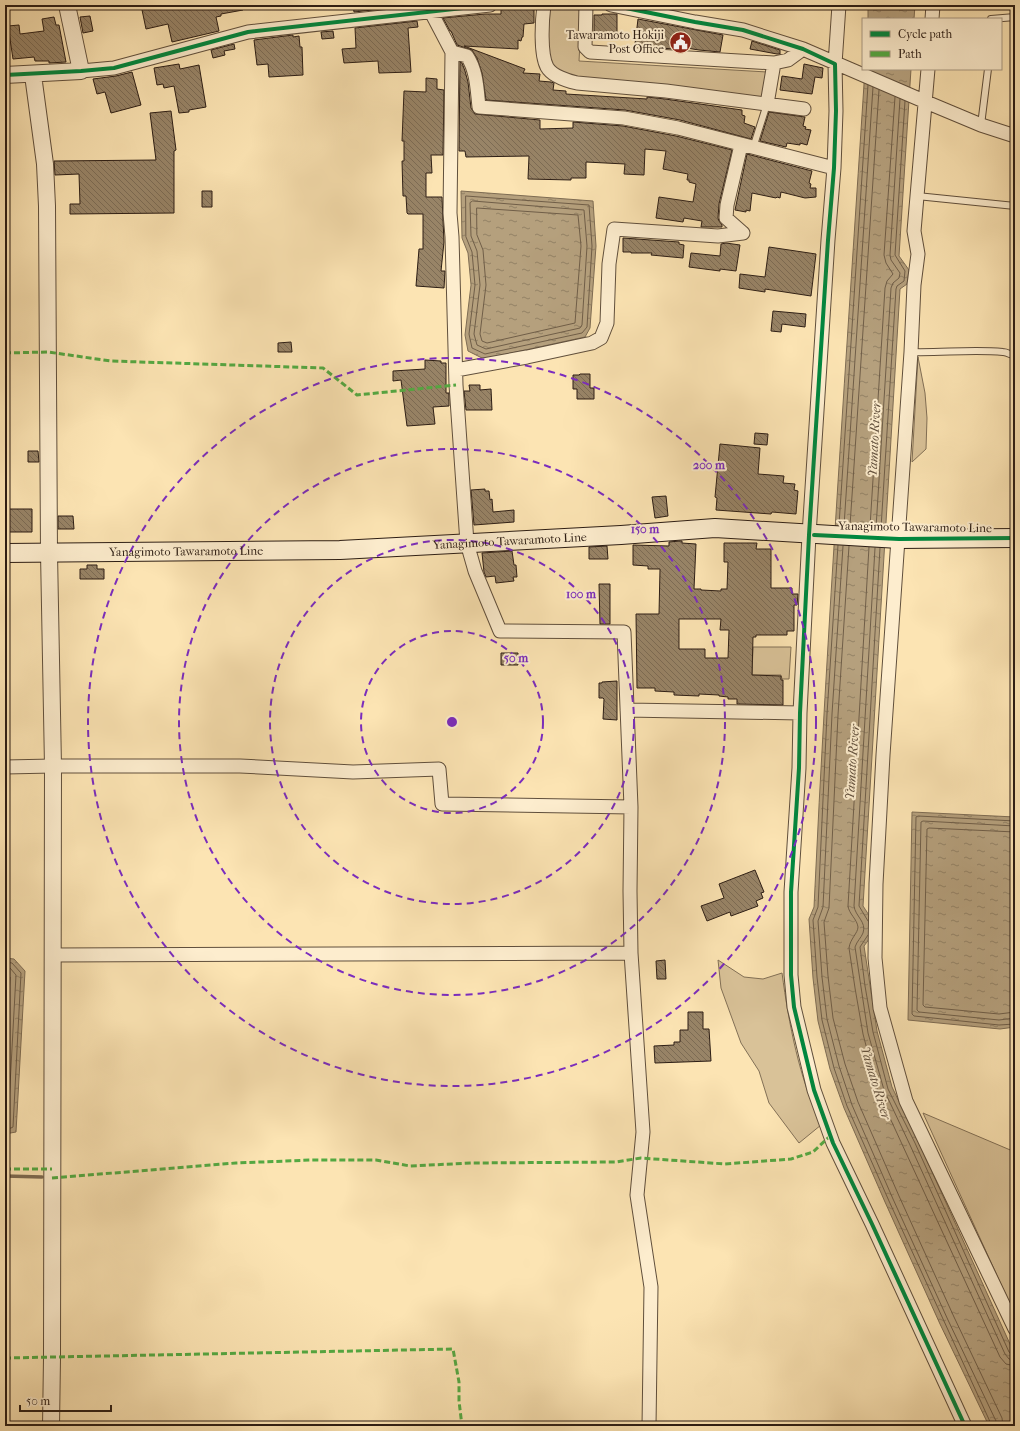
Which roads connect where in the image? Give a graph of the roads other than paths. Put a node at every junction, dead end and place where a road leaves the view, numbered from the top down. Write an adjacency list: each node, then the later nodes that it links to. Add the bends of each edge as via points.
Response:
1 (67, 5): 18 (street)
2 (490, 5): 8 (street)
3 (544, 5): 22 (street, via 542,20 547,68 563,80 577,84 666,91)
4 (586, 5): 14 (street, via 585,47 590,52)
5 (611, 5): 12 (street, via 743,30)
6 (839, 5): 15 (street)
7 (932, 5): 10 (street)
8 (431, 8): 13 (street); 18 (street, via 248,32 114,68)
9 (1015, 17): 11 (lane)
10 (932, 18)
11 (1002, 18)
12 (803, 49): 14 (street, via 788,60); 15 (street)
13 (452, 52): 26 (street, via 467,56 472,64 479,107 624,118 678,128); 32 (street, via 450,213)
14 (774, 63): 22 (street)
15 (840, 66): 21 (street); 27 (street)
16 (928, 70): 21 (street)
17 (988, 70): 24 (lane)
18 (81, 71): 19 (street)
19 (33, 75): 20 (street); 37 (street, via 45,164 47,206)
20 (5, 76)
21 (922, 100): 24 (street); 28 (street)
22 (767, 104): 23 (street); 26 (lane)
23 (804, 109)
24 (981, 125): 25 (street)
25 (1015, 136)
26 (747, 146): 27 (street); 32 (street, via 727,205 726,218 743,233 718,236 614,229 609,264 607,323 601,338 592,343)
27 (834, 168): 33 (street)
28 (917, 196): 29 (lane); 30 (street, via 914,231 918,254)
29 (1015, 206)
30 (911, 352): 31 (lane, via 1005,352); 35 (street)
31 (1015, 356)
32 (456, 370): 36 (street)
33 (812, 535): 35 (main road, Yanagimoto Tawaramoto Line); 36 (main road, Yanagimoto Tawaramoto Line, via 715,528); 40 (street)
34 (1015, 538): 35 (main road, Yanagimoto Tawaramoto Line)
35 (897, 539): 46 (street, via 876,884 875,958 880,1008 906,1101)
36 (467, 543): 37 (main road, Yanagimoto Tawaramoto Line, via 340,550); 39 (street, via 475,571 500,631 624,632)
37 (49, 552): 38 (main road, Yanagimoto Tawaramoto Line); 41 (street)
38 (5, 553)
39 (627, 710): 40 (street); 43 (street)
40 (800, 713): 49 (street, via 791,892 791,975 796,1015 814,1090 833,1143)
41 (53, 766): 42 (street); 43 (street, via 240,766 353,772 439,770 442,804); 45 (street)
42 (5, 768)
43 (631, 807): 44 (street)
44 (631, 953): 45 (street); 48 (street, via 644,1132 637,1195 651,1287)
45 (53, 955): 47 (street)
46 (1015, 1329)
47 (51, 1426)
48 (649, 1426)
49 (965, 1426)

